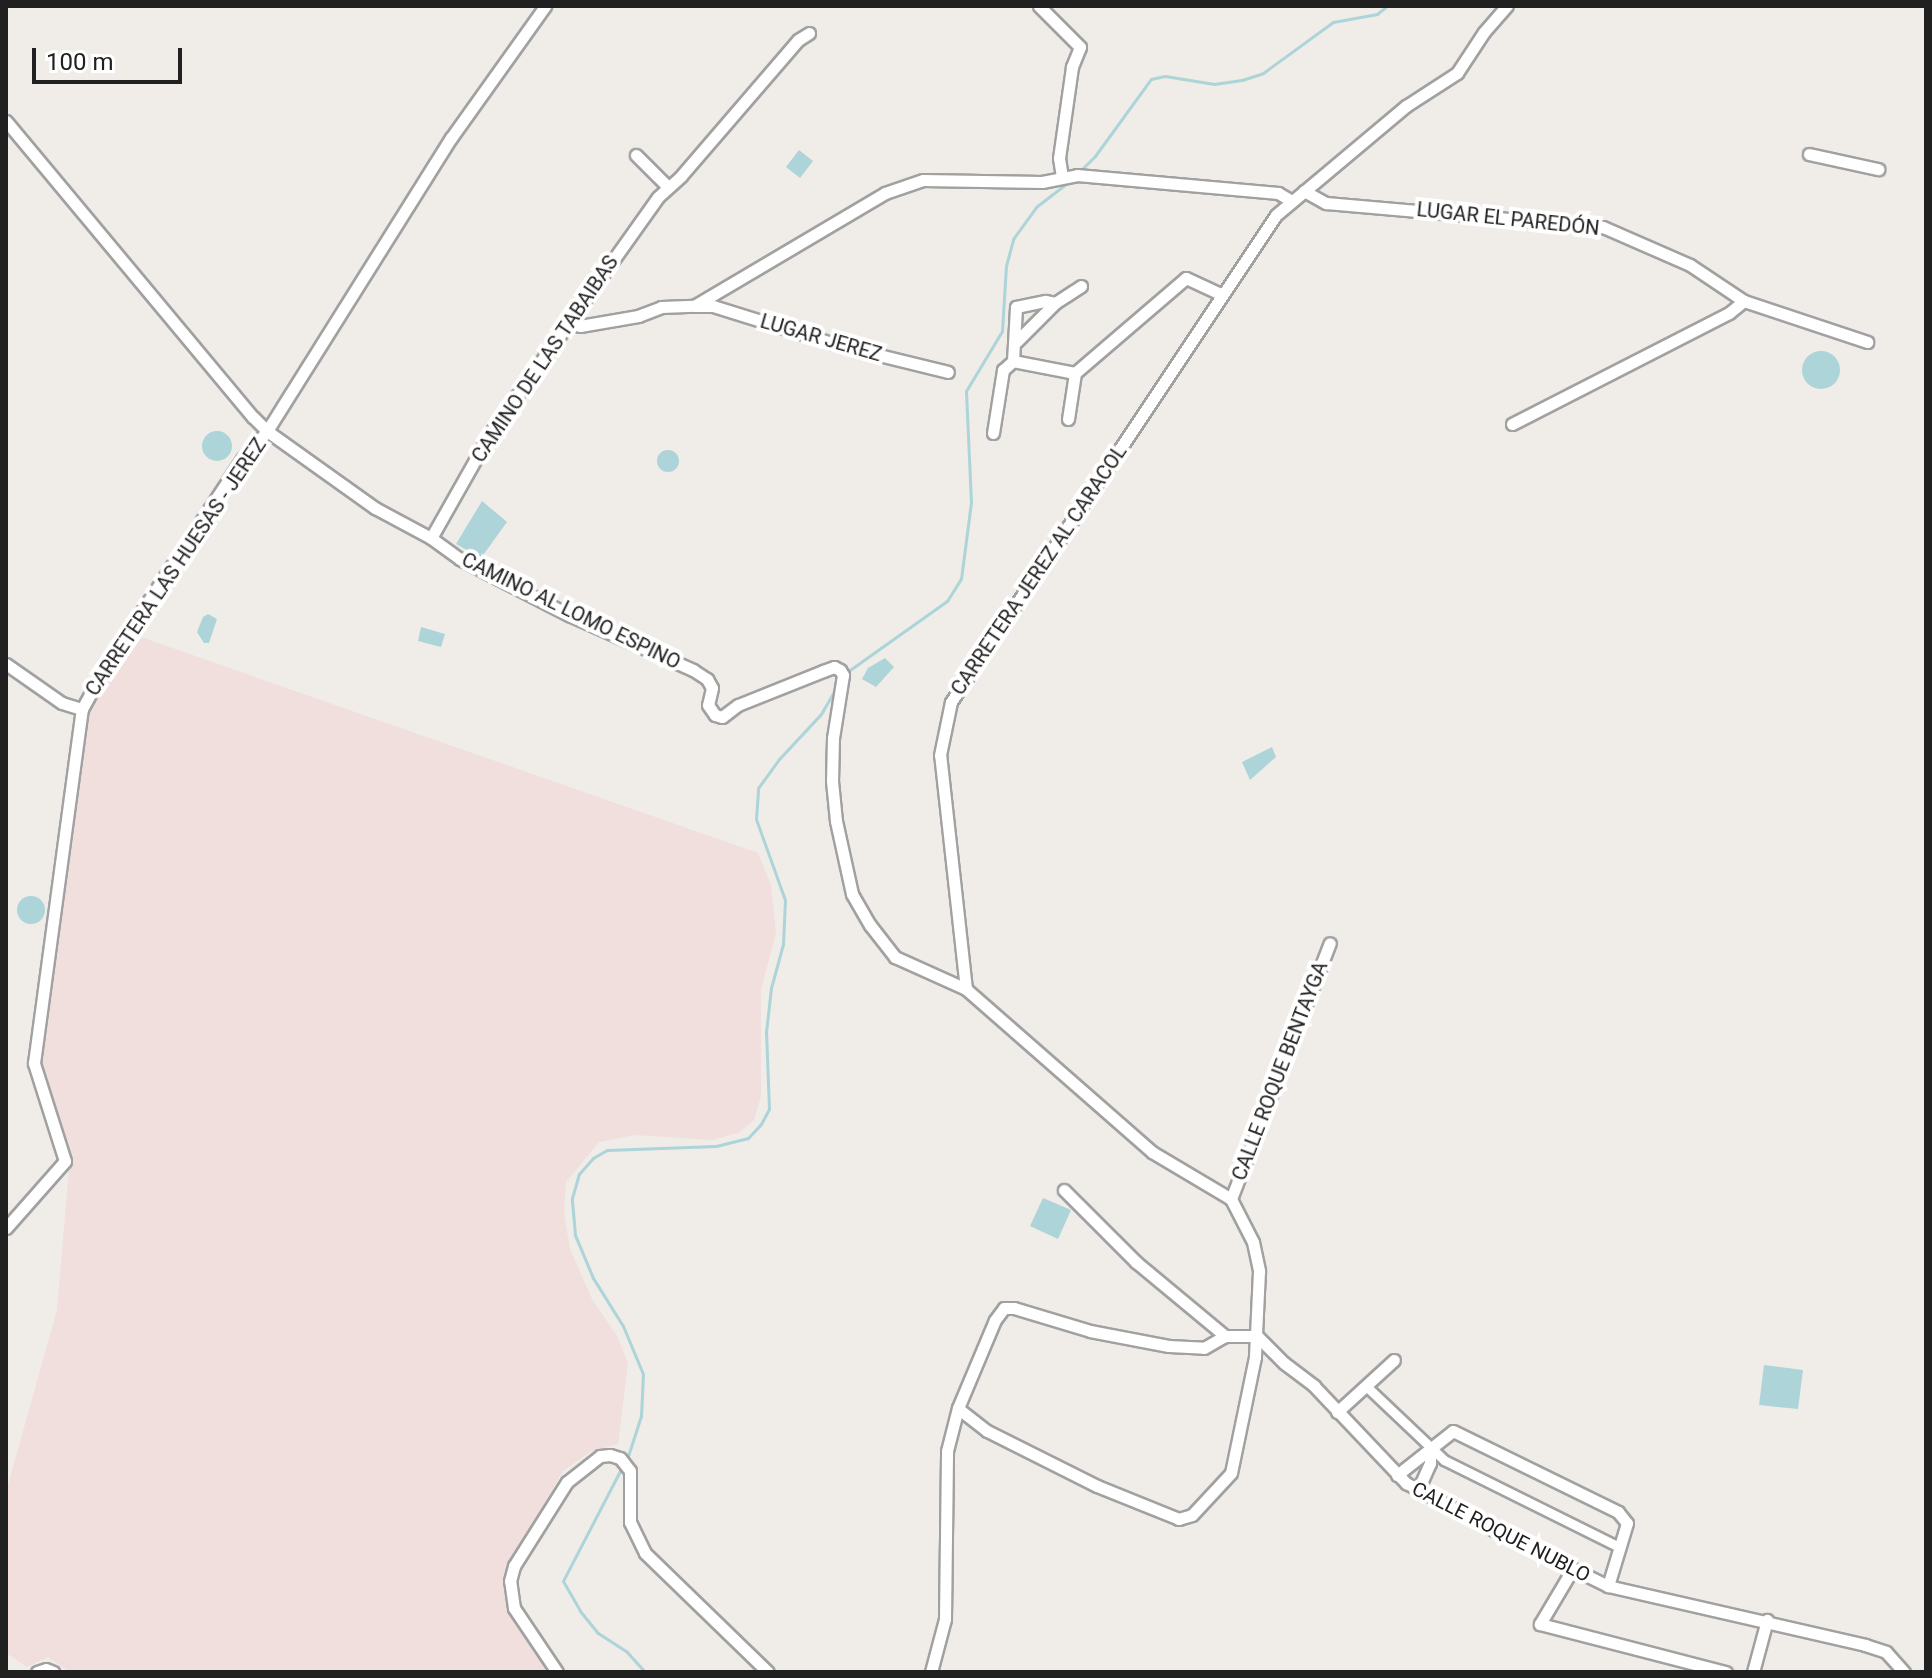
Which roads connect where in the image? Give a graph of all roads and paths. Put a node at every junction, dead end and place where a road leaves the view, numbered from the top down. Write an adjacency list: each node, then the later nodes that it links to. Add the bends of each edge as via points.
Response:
1 (545, 6): 26 (street, CARRETERA LAS HUESAS - JEREZ, via 451,138)
2 (1039, 6): 9 (street, via 1080,47 1072,67 1059,158)
3 (1507, 6): 11 (street, CARRETERA JEREZ AL CARACOL, via 1457,73 1406,106)
4 (809, 33): 10 (street, CAMINO DE LAS TABAIBAS)
5 (6, 121): 26 (street, CAMINO AL LOMO ESPINO)
6 (1809, 154): 8 (street)
7 (636, 155): 10 (street)
8 (1878, 169)
9 (1062, 177): 12 (street, via 1207,185 1278,193); 17 (street, via 903,185)
10 (668, 187): 18 (street, CAMINO DE LAS TABAIBAS)
11 (1304, 191): 12 (street, CARRETERA JEREZ AL CARACOL); 15 (street, LUGAR EL PAREDÓN, via 1326,203 1603,227 1690,265)
12 (1292, 201): 14 (street, CARRETERA JEREZ AL CARACOL, via 1276,215)
13 (1081, 286): 16 (street)
14 (1221, 294): 23 (street, via 1186,278); 32 (street, CARRETERA JEREZ AL CARACOL, via 951,702 940,755)
15 (1744, 301): 20 (street, LUGAR EL PAREDÓN); 25 (street)
16 (1055, 303): 19 (street); 19 (street, via 1016,307)
17 (694, 306): 18 (street, via 661,307 580,326); 22 (street, LUGAR JEREZ, via 713,306)
18 (568, 322): 28 (street, CAMINO DE LAS TABAIBAS, via 491,432)
19 (1017, 341): 21 (street)
20 (1867, 342)
21 (1013, 361): 23 (street); 27 (street, via 1003,370)
22 (948, 372)
23 (1075, 373): 24 (street)
24 (1068, 419)
25 (1512, 424)
26 (267, 431): 28 (street, CAMINO AL LOMO ESPINO, via 375,508); 30 (street, CARRETERA LAS HUESAS - JEREZ, via 243,458)
27 (993, 433)
28 (431, 538): 32 (street, CAMINO AL LOMO ESPINO, via 460,559 569,615 693,670 712,688 708,705 715,715 722,717 738,705 834,667 840,670 832,781 842,861 852,894 895,957)
29 (6, 664): 30 (street, via 62,703)
30 (82, 709): 35 (street, CARRETERA LAS HUESAS - JEREZ, via 34,1063 65,1161)
31 (1330, 943): 34 (street, CALLE ROQUE BENTAYGA)
32 (966, 989): 34 (street, via 1152,1152)
33 (1064, 1190): 36 (street, via 1136,1262)
34 (1231, 1199): 37 (street, via 1253,1242 1259,1271)
35 (6, 1228)
36 (1225, 1336): 37 (street); 40 (street, via 1204,1348 1169,1346 1004,1308)
37 (1257, 1336): 40 (street, via 1231,1473 1192,1515 1179,1519 1097,1486 987,1431); 41 (street, CALLE ROQUE NUBLO)
38 (1394, 1360): 39 (street)
39 (1366, 1386): 41 (street); 42 (street)
40 (958, 1408): 53 (street, via 947,1451 945,1619)
41 (1337, 1412): 43 (street, CALLE ROQUE NUBLO)
42 (1430, 1450): 43 (street); 44 (street); 45 (street); 45 (street, via 1445,1434 1460,1433 1618,1512 1627,1523)
43 (1397, 1475): 44 (street, CALLE ROQUE NUBLO)
44 (1418, 1490): 46 (street, CALLE ROQUE NUBLO)
45 (1619, 1547): 47 (street)
46 (1572, 1570): 47 (street, CALLE ROQUE NUBLO); 54 (street, via 1540,1624)
47 (1608, 1586): 48 (street, CALLE ROQUE NUBLO)
48 (1767, 1620): 55 (street); 56 (street, CALLE ROQUE NUBLO, via 1886,1652)
49 (37, 1672): 50 (street)
50 (53, 1672)
51 (557, 1672): 52 (street, via 514,1608 510,1581 514,1566 567,1482 610,1455 630,1471 630,1522 645,1553)
52 (768, 1672)
53 (931, 1672)
54 (1726, 1672)
55 (1753, 1672)
56 (1904, 1672)

